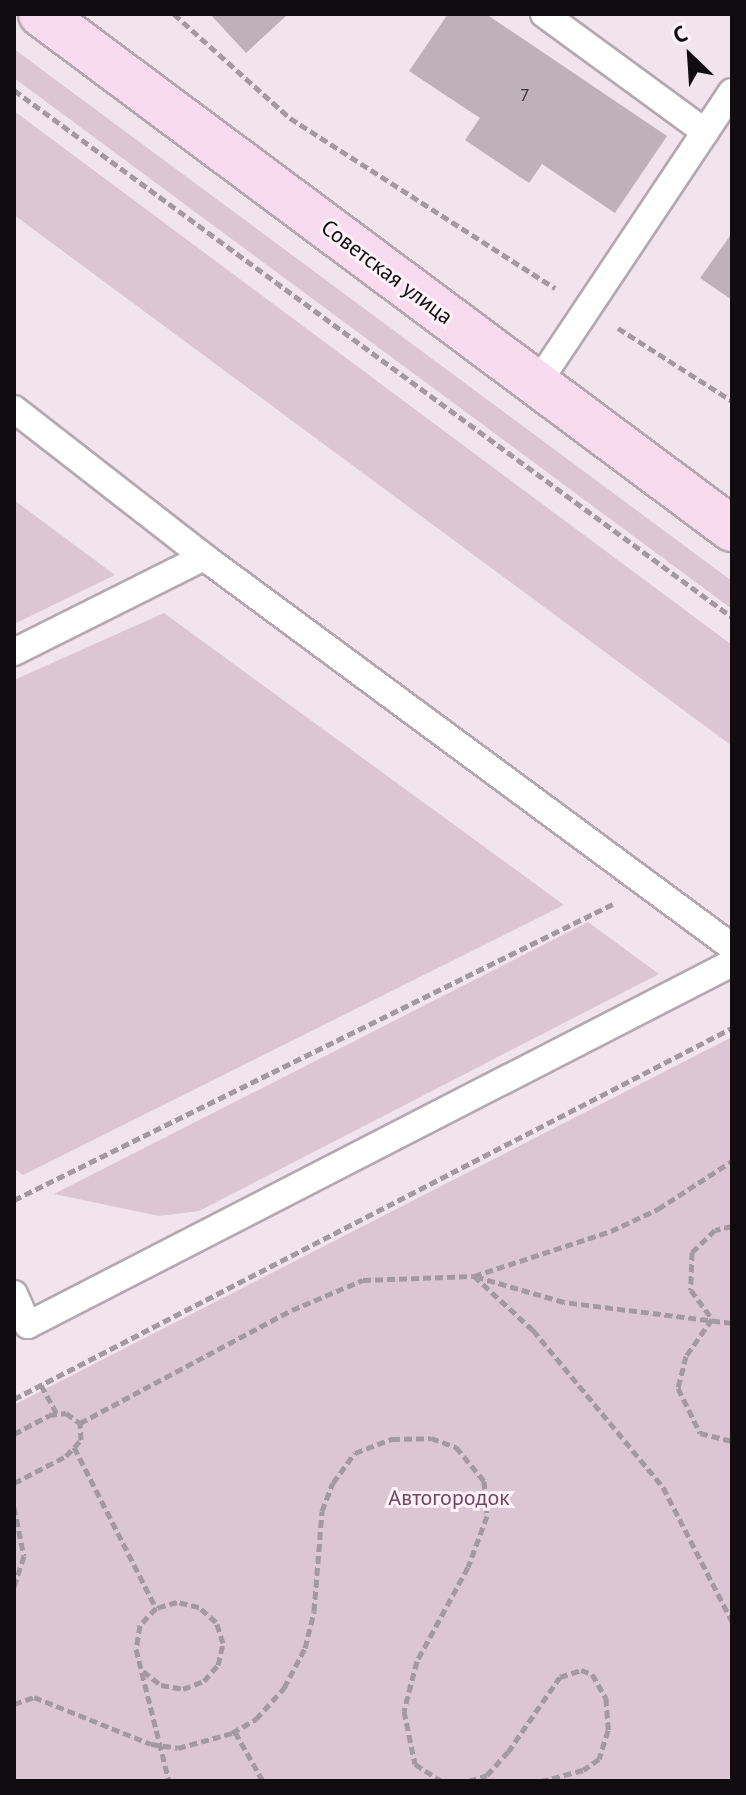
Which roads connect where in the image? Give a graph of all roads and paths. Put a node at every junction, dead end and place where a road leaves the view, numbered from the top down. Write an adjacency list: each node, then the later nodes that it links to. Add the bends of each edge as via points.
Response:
1 (41, 14): 8 (main road, Советская улица)
2 (174, 14): 7 (path, via 290,118)
3 (544, 14): 6 (lane)
4 (14, 90): 13 (path)
5 (732, 92): 6 (lane)
6 (705, 132): 7 (lane)
7 (587, 308): 8 (lane); 9 (path)
8 (537, 384): 11 (main road, Советская улица)
9 (732, 401)
10 (14, 409): 12 (lane)
11 (732, 529)
12 (204, 557): 14 (lane); 15 (lane)
13 (732, 617)
14 (14, 652)
15 (649, 886): 16 (lane); 20 (path)
16 (732, 947)
17 (732, 963): 26 (lane)
18 (732, 1028): 27 (path)
19 (732, 1161): 22 (path, via 679,1197 611,1231)
20 (14, 1200)
21 (732, 1226): 24 (path, via 715,1230 692,1252 691,1290)
22 (474, 1276): 24 (path, via 564,1302); 30 (path, via 363,1280 292,1310); 38 (path, via 533,1330 663,1487)
23 (14, 1294): 26 (lane)
24 (712, 1319): 25 (path); 32 (path, via 686,1356 678,1388 700,1433)
25 (732, 1323)
26 (21, 1328)
27 (41, 1385): 28 (path); 29 (path)
28 (14, 1399)
29 (57, 1414): 30 (path, via 66,1413); 31 (path)
30 (80, 1423): 33 (path, via 81,1440)
31 (14, 1434)
32 (732, 1441)
33 (74, 1447): 34 (path); 37 (path)
34 (14, 1483)
35 (14, 1507): 36 (path, via 24,1556)
36 (14, 1587)
37 (156, 1608): 39 (path, via 140,1625 136,1649); 39 (path, via 177,1602 199,1607 216,1622 223,1643 218,1665 204,1681 183,1689 161,1685)
38 (732, 1621)
39 (143, 1671): 42 (path)
40 (14, 1704): 42 (path, via 34,1697)
41 (235, 1732): 42 (path, via 178,1748); 44 (path); 45 (path, via 256,1719 284,1688 305,1648 314,1611 322,1511 333,1483 355,1453 392,1439 431,1438 456,1447 484,1481 487,1516 468,1567 417,1661 404,1711 415,1764)
42 (164, 1746): 43 (path)
43 (169, 1781)
44 (263, 1781)
45 (441, 1781)
46 (469, 1781): 47 (path, via 487,1775 508,1752 560,1677 581,1670 592,1674 606,1698 608,1730 599,1759 583,1770)
47 (542, 1781)

